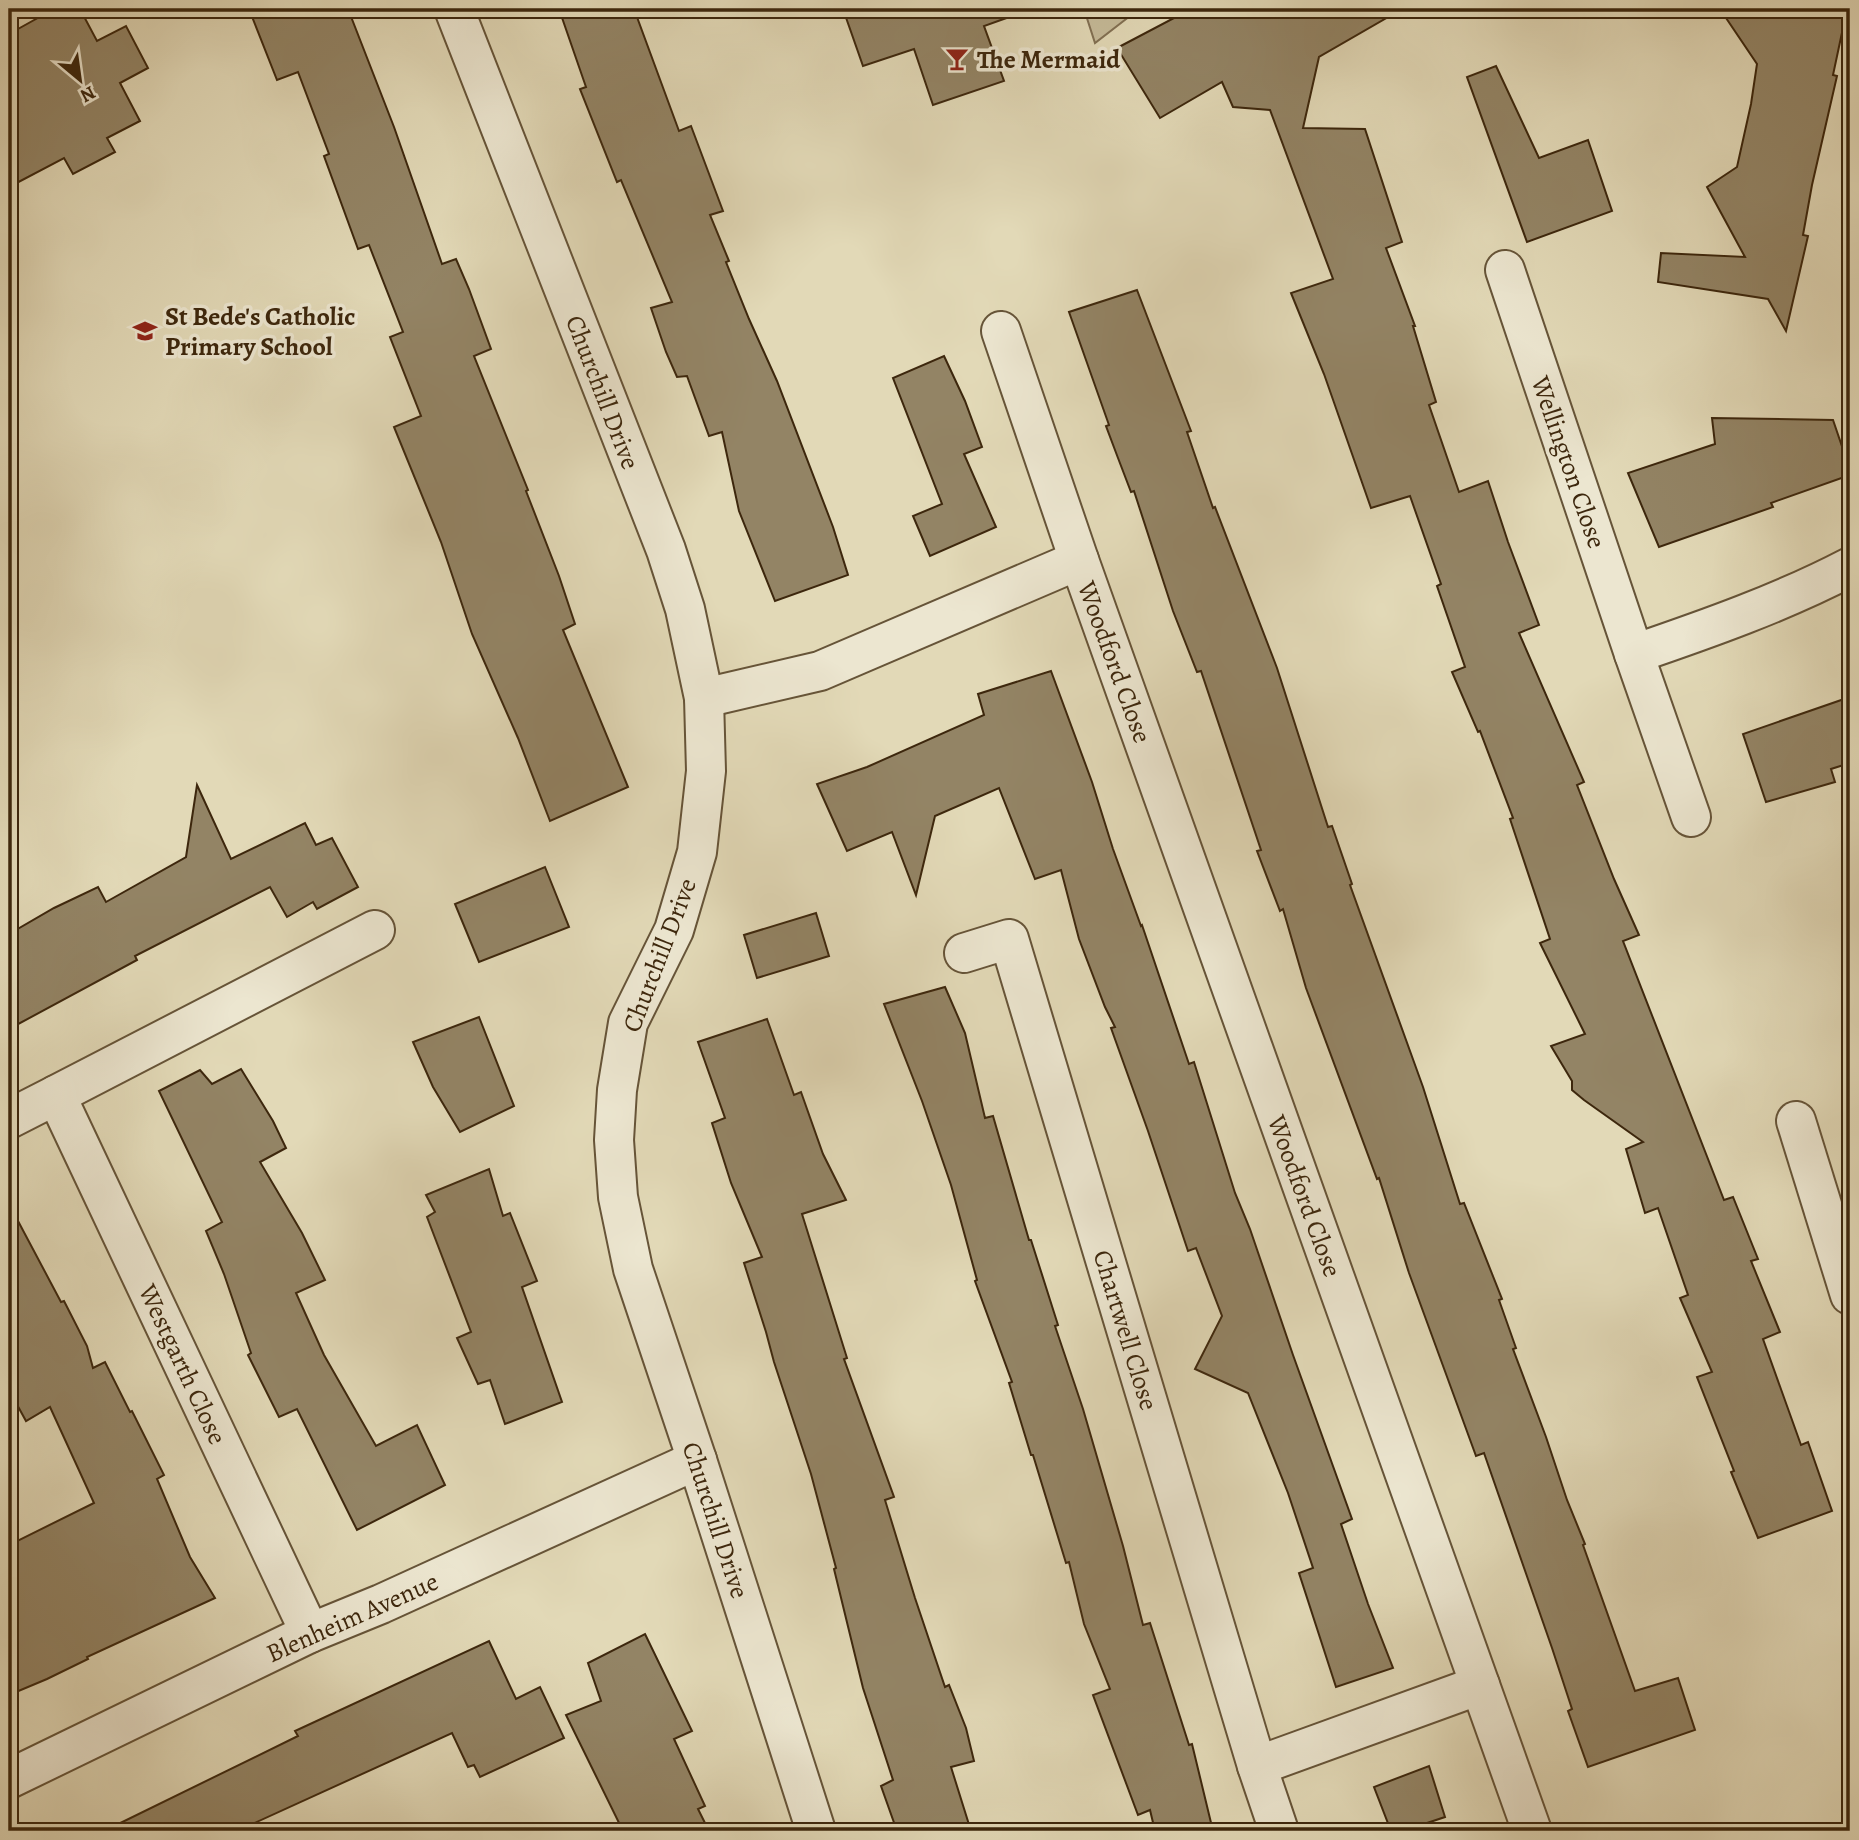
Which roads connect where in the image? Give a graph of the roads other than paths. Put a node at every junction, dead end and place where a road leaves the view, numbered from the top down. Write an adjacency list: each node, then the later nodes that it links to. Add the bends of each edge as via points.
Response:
1 (454, 9): 7 (street, Churchill Drive, via 666,550 685,609)
2 (1505, 270): 6 (street, Wellington Close)
3 (1001, 331): 4 (street, Woodford Close)
4 (1079, 560): 7 (street, Woodford Close, via 820,671); 18 (street, Woodford Close)
5 (1850, 567): 6 (street, via 1716,626)
6 (1634, 654): 8 (street, Wellington Close)
7 (704, 698): 16 (street, Churchill Drive, via 706,771 697,852 674,930 628,1023 614,1140 618,1197 633,1269)
8 (1691, 817)
9 (375, 930): 11 (street)
10 (964, 953): 19 (street, Chartwell Close, via 1009,939)
11 (56, 1095): 12 (street); 17 (street, Westgarth Close)
12 (9, 1119)
13 (1796, 1121): 14 (street)
14 (1843, 1245): 15 (street)
15 (1850, 1295)
16 (697, 1460): 17 (street, Blenheim Avenue); 21 (street, Churchill Drive)
17 (310, 1633): 20 (street, Blenheim Avenue)
18 (1480, 1685): 19 (street); 23 (street, Woodford Close)
19 (1257, 1766): 22 (street, Chartwell Close)
20 (9, 1779)
21 (816, 1831)
22 (1279, 1831)
23 (1532, 1831)

